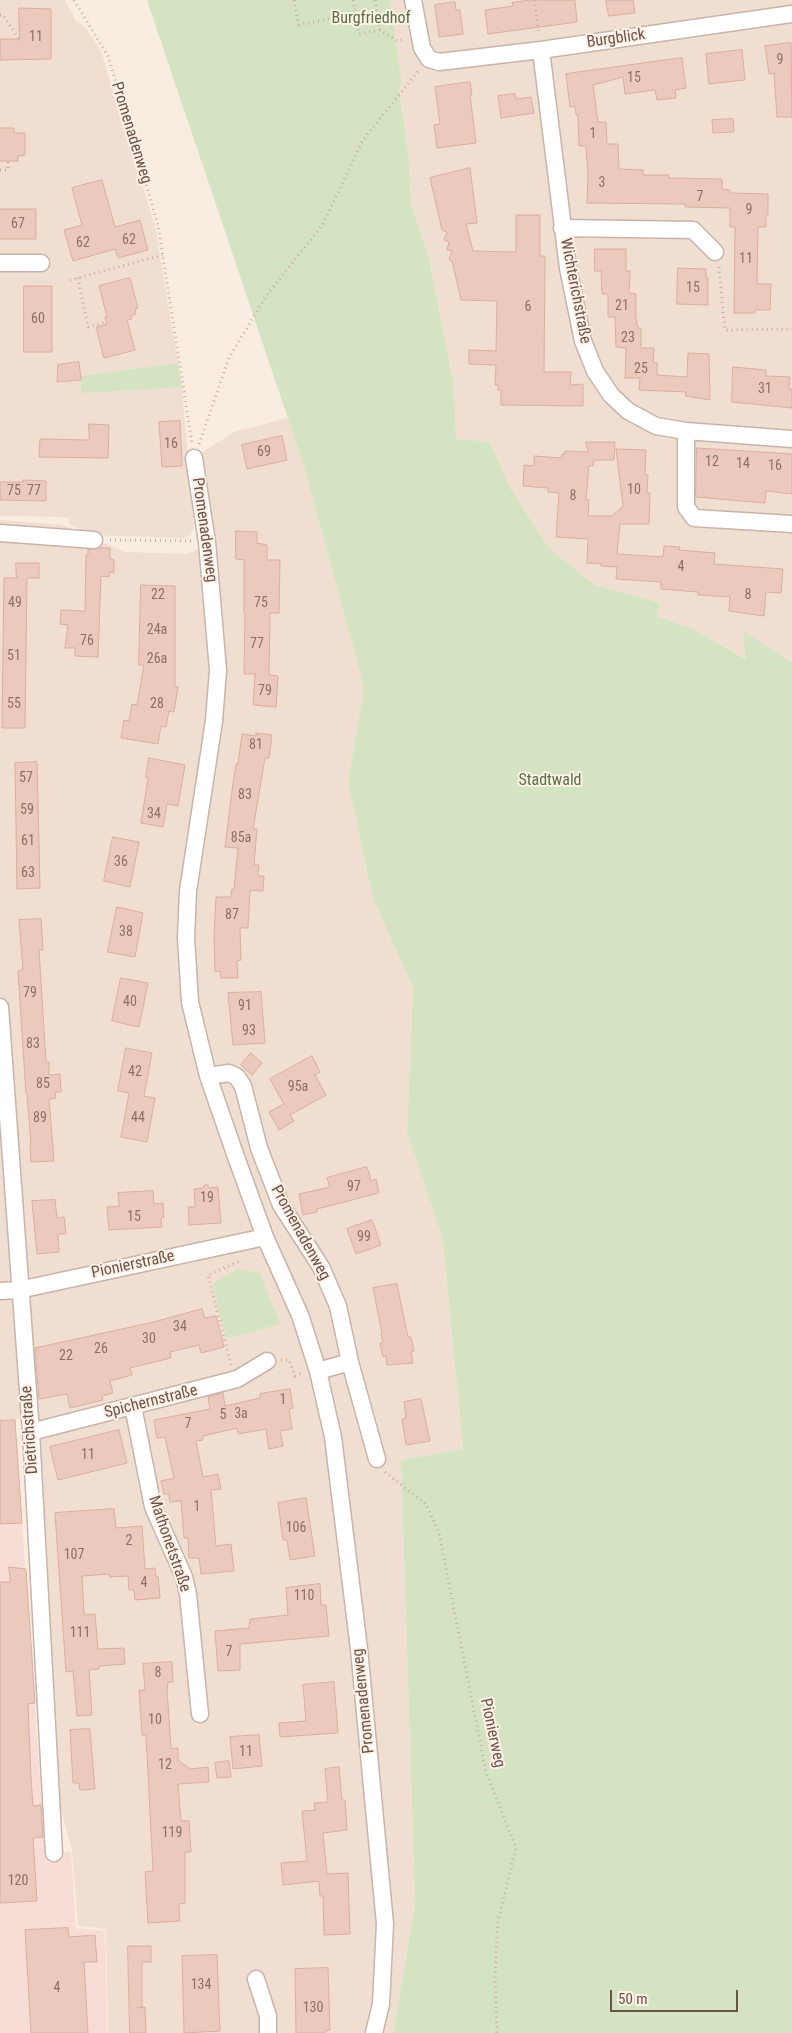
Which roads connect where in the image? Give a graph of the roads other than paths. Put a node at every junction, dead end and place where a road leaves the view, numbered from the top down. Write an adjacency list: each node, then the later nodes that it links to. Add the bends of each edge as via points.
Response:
1 (413, 0): 3 (street, Burgblick, via 422,48 434,60)
2 (792, 14): 3 (street, Burgblick)
3 (541, 50): 4 (street, Wichterichstraße)
4 (562, 228): 5 (street, Wichterichstraße, via 693,230); 8 (street, Wichterichstraße, via 577,316 595,371 611,395 628,412 656,426)
5 (717, 259)
6 (0, 263): 7 (street)
7 (41, 263)
8 (686, 431): 9 (street, Wichterichstraße); 11 (street, via 686,507 694,518)
9 (792, 439)
10 (194, 458): 15 (street, Promenadenweg, via 207,542 218,670 214,721 188,891 186,938 190,1002)
11 (792, 524)
12 (0, 533): 13 (street)
13 (94, 540)
14 (0, 1007): 17 (street, Dietrichstraße)
15 (208, 1076): 16 (street, Promenadenweg); 20 (street, Promenadenweg, via 229,1073 237,1076 243,1086 258,1148 281,1204 321,1267 338,1306)
16 (266, 1237): 17 (street, Pionierstraße); 21 (street, Promenadenweg, via 300,1315)
17 (19, 1290): 18 (street, Pionierstraße); 23 (street, Dietrichstraße)
18 (0, 1292)
19 (267, 1361): 22 (street, Spichernstraße, via 237,1379)
20 (350, 1362): 21 (street); 24 (street, Promenadenweg)
21 (317, 1369): 29 (street, Promenadenweg, via 333,1437 359,1649 385,1924 381,2004)
22 (132, 1406): 23 (street, Spichernstraße); 25 (street, Mathonetstraße, via 153,1507 188,1594)
23 (30, 1432): 26 (street, Dietrichstraße)
24 (377, 1459)
25 (200, 1714)
26 (54, 1853)
27 (256, 1978): 28 (street, via 268,2016)
28 (268, 2033)
29 (374, 2033)

